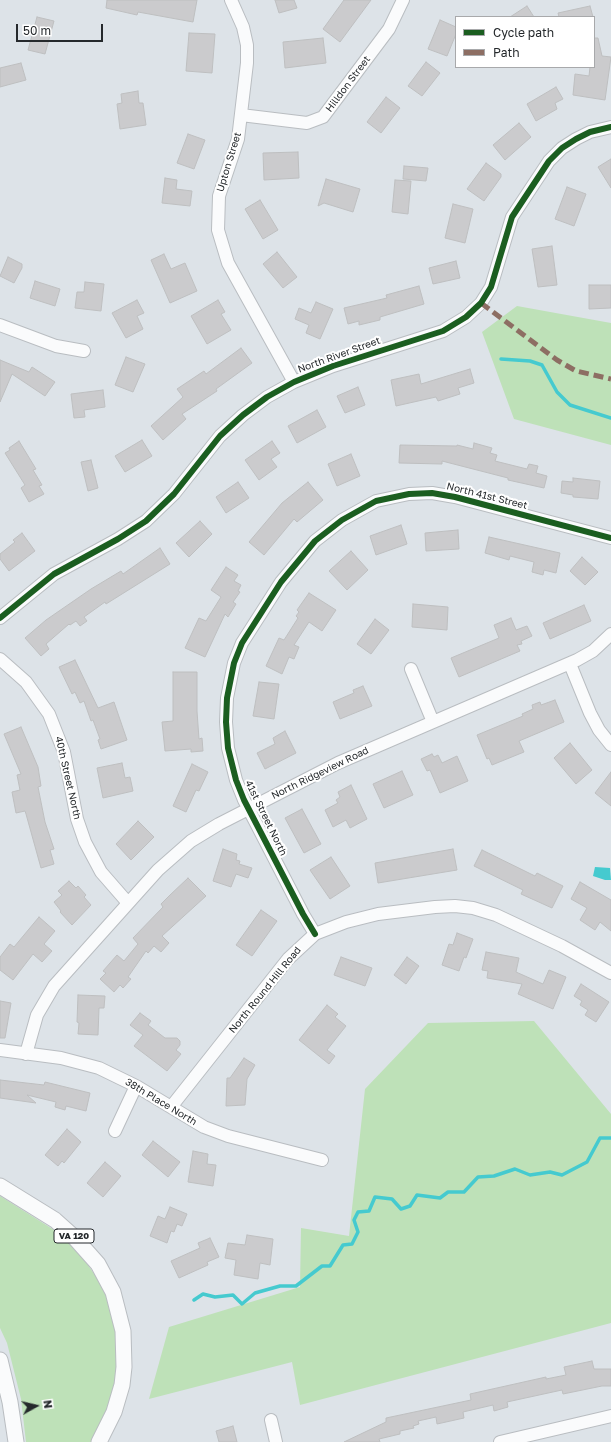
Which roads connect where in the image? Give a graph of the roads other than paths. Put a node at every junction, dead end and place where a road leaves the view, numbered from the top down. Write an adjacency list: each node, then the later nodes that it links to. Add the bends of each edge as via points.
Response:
1 (230, 0): 3 (street, Upton Street, via 243,27 247,45 248,63)
2 (403, 0): 3 (street, Hilldon Street, via 389,29 323,117 307,123)
3 (241, 115): 7 (street, Upton Street, via 238,138 219,196 218,230 228,263)
4 (611, 127): 7 (street, North River Street, via 590,132 576,139 549,161 512,217 491,287 481,303 466,317 443,331 334,366)
5 (0, 325): 6 (street, via 56,346)
6 (84, 351)
7 (294, 382): 9 (street, North River Street, via 267,397 232,426 202,458 166,504 146,521 54,574)
8 (611, 538): 10 (street, North 41st Street, via 455,497 421,493 387,498 354,512 315,541 281,582)
9 (0, 618)
10 (248, 634): 17 (street, 41st Street North, via 238,652 231,674 226,722 231,764)
11 (611, 634): 13 (street, North Ridgeview Road, via 593,651)
12 (0, 659): 18 (street, 40th Street North, via 26,682 49,714 64,752 85,842 101,872)
13 (570, 664): 15 (street, North Ridgeview Road); 16 (street, via 590,713)
14 (411, 669): 15 (street)
15 (433, 722): 17 (street, North Ridgeview Road, via 338,763)
16 (611, 745)
17 (249, 808): 18 (street, North Ridgeview Road, via 204,833 179,851); 19 (street, 41st Street North)
18 (128, 903): 22 (street, North Ridgeview Road, via 47,996 37,1015)
19 (315, 934): 20 (street, North Round Hill Road, via 372,915 434,907 463,907 496,915 562,946); 24 (street, North Round Hill Road, via 279,969)
20 (611, 973)
21 (0, 1050): 22 (street, 38th Place North)
22 (26, 1054): 23 (street, 38th Place North, via 86,1064)
23 (136, 1086): 24 (street, 38th Place North); 25 (street)
24 (171, 1107): 26 (street, 38th Place North, via 216,1132)
25 (115, 1131)
26 (322, 1160)
27 (0, 1186): 32 (main road, VA 120, via 55,1220 74,1237 98,1264 113,1292 124,1331 124,1367 116,1407)
28 (0, 1360): 31 (main road)
29 (611, 1416): 34 (street)
30 (271, 1420): 33 (street)
31 (16, 1442)
32 (99, 1442)
33 (276, 1442)
34 (500, 1442)

